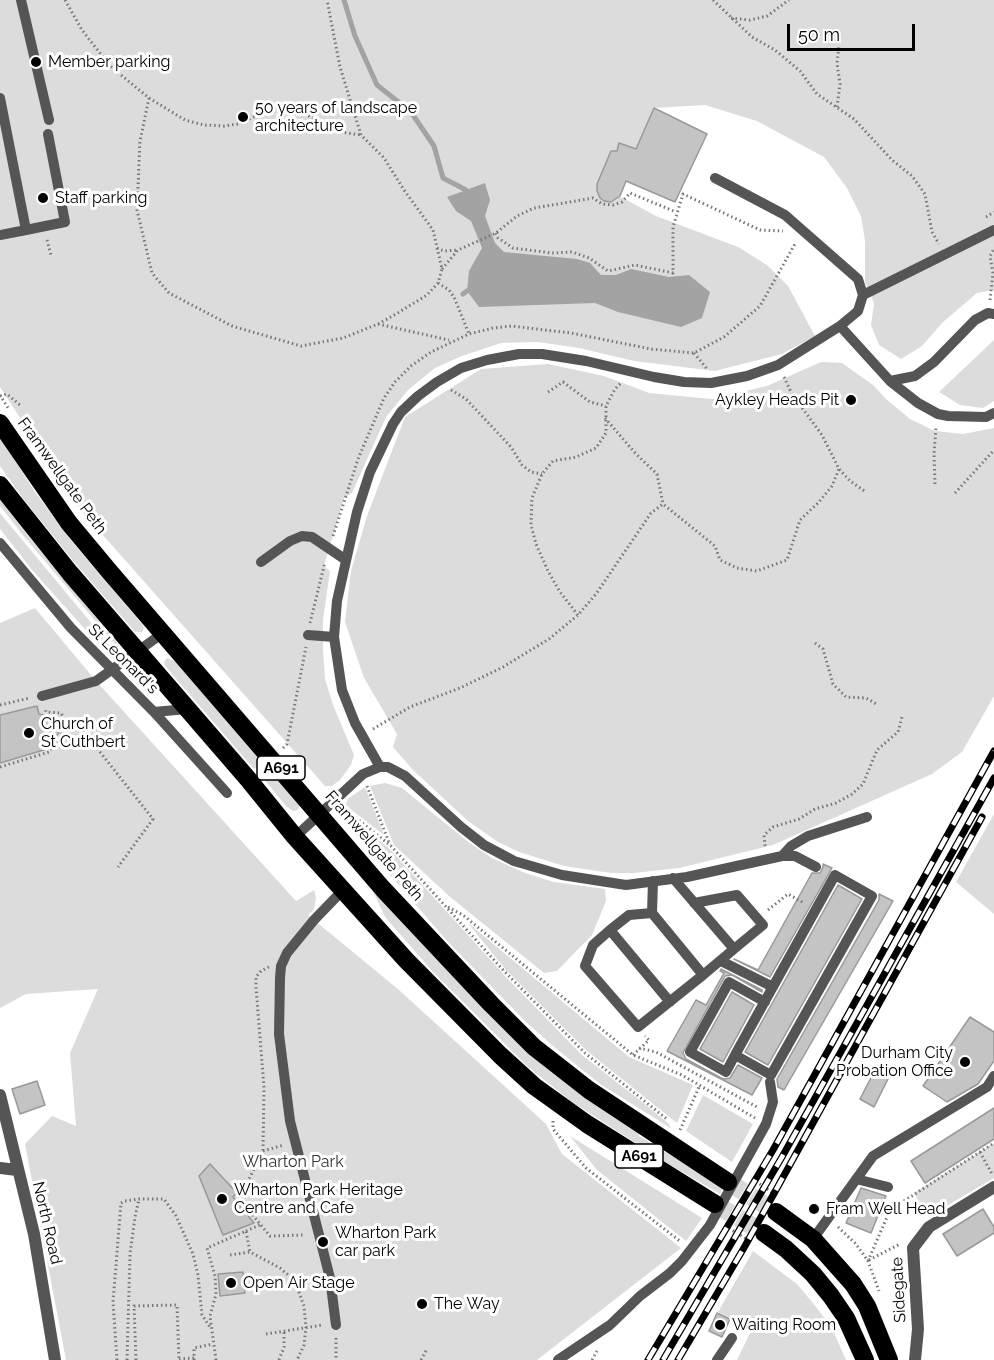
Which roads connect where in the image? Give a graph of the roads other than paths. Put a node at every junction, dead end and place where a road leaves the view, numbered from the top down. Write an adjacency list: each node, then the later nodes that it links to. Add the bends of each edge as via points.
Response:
1 (21, 0): 3 (lane)
2 (0, 98): 6 (lane)
3 (49, 120)
4 (48, 134): 6 (lane, via 65,222)
5 (714, 178): 9 (lane, via 771,206 858,279)
6 (26, 230): 8 (lane)
7 (994, 230): 9 (lane)
8 (0, 235)
9 (863, 295): 11 (lane, via 858,311)
10 (991, 313): 12 (lane, via 975,320 915,376)
11 (840, 327): 12 (lane); 17 (lane, via 778,365 711,383 654,377 543,354 519,354 461,368 436,382 401,412 384,440 357,512)
12 (890, 381): 13 (lane, via 938,414 986,417)
13 (994, 413)
14 (0, 423): 19 (highway, Framwellgate Peth / A691, via 69,523)
15 (0, 484): 22 (highway, A691)
16 (1, 548): 23 (lane, St Leonard's)
17 (346, 560): 18 (lane, via 312,537 302,536); 21 (lane, via 336,601)
18 (261, 562)
19 (163, 633): 22 (lane); 29 (highway, Framwellgate Peth / A691)
20 (308, 635): 21 (lane)
21 (334, 637): 27 (lane, via 342,690)
22 (138, 652): 23 (lane); 25 (highway, A691)
23 (112, 671): 24 (lane, via 96,681); 26 (lane, St Leonard's)
24 (42, 696)
25 (187, 709): 26 (lane); 31 (highway, A691)
26 (154, 712): 28 (lane, St Leonard's)
27 (380, 767): 29 (lane, via 363,774); 35 (lane, via 405,776 468,833 514,861 554,873 626,885)
28 (227, 793)
29 (320, 813): 31 (lane); 53 (highway, Framwellgate Peth / A691, via 384,889 534,1047 589,1090)
30 (867, 817): 32 (lane, via 808,836)
31 (295, 837): 36 (highway, A691)
32 (782, 856): 33 (lane, via 795,856); 34 (lane)
33 (816, 867)
34 (673, 878): 35 (lane); 37 (lane)
35 (653, 881): 38 (lane)
36 (342, 891): 56 (highway, A691, via 413,968 534,1086); 60 (lane, via 298,938 281,966 279,1034 290,1121 330,1278)
37 (694, 903): 40 (lane); 40 (lane, via 737,895 763,925)
38 (652, 913): 39 (lane, via 629,915); 42 (lane)
39 (610, 930): 44 (lane); 44 (lane, via 593,945 585,966 638,1027)
40 (734, 949): 41 (lane)
41 (721, 961): 42 (lane); 43 (lane)
42 (703, 975): 44 (lane)
43 (773, 987): 45 (lane); 46 (lane, via 835,875 872,896 771,1076)
44 (670, 1002)
45 (765, 1002): 46 (lane); 46 (lane, via 729,982 690,1052 726,1072)
46 (735, 1055)
47 (994, 1076): 52 (lane, via 987,1087 873,1156)
48 (770, 1082): 63 (lane, via 773,1102 768,1119 710,1225 670,1273 610,1325)
49 (0, 1095): 51 (street, North Road)
50 (0, 1168): 51 (street)
51 (17, 1170): 62 (street, North Road, via 34,1234)
52 (856, 1179): 54 (lane); 59 (lane)
53 (728, 1182)
54 (888, 1187)
55 (994, 1187): 67 (street, Sidegate, via 929,1227 913,1248 918,1329)
56 (715, 1204)
57 (780, 1206): 59 (highway)
58 (764, 1233): 65 (highway, via 786,1249 831,1296)
59 (813, 1239): 66 (highway, via 854,1284)
60 (336, 1325)
61 (732, 1338): 64 (lane)
62 (56, 1360)
63 (558, 1360)
64 (717, 1360)
65 (865, 1360)
66 (889, 1360)
67 (915, 1360)

